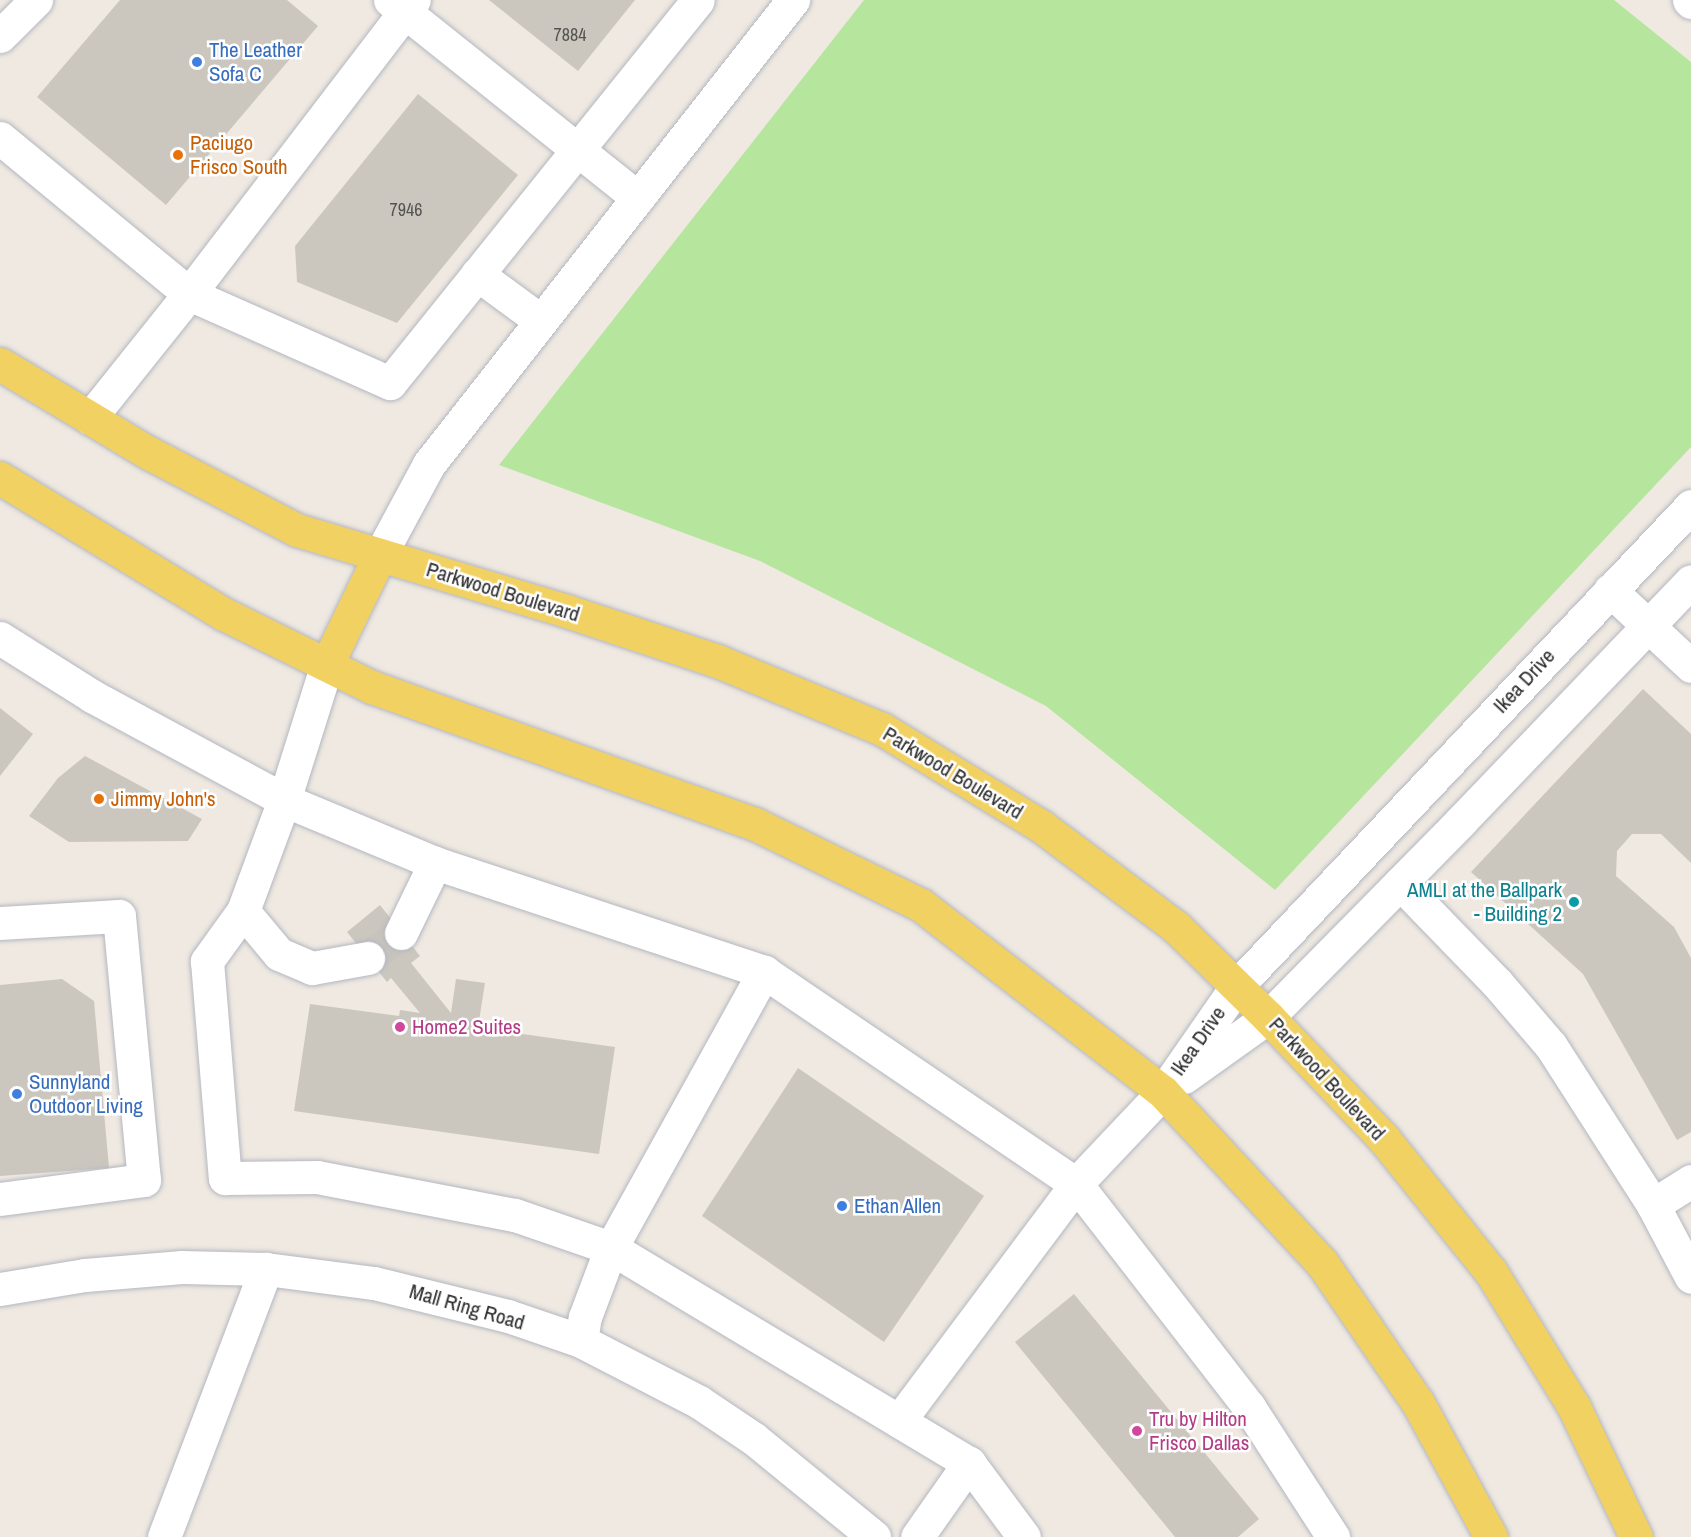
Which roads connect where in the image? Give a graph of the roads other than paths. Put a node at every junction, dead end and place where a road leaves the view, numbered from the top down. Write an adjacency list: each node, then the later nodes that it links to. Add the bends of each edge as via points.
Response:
1 (36, 0): 5 (street)
2 (698, 0): 7 (street)
3 (793, 0): 8 (street)
4 (403, 4): 7 (street); 10 (street)
5 (0, 36)
6 (0, 138): 10 (street)
7 (578, 150): 8 (street); 9 (street)
8 (638, 198): 11 (street)
9 (477, 274): 10 (street, via 390,383); 11 (street)
10 (189, 294): 13 (street)
11 (541, 321): 16 (street, via 429,464)
12 (0, 364): 13 (main road, Parkwood Boulevard)
13 (90, 418): 16 (main road, Parkwood Boulevard, via 297,530)
14 (0, 478): 21 (main road, via 224,614)
15 (1691, 506): 18 (street, Ikea Drive)
16 (380, 555): 21 (main road); 31 (main road, Parkwood Boulevard, via 720,662 882,729 1041,826 1176,927)
17 (1691, 581): 19 (street, Ikea Drive)
18 (1610, 590): 19 (street); 31 (street, Ikea Drive)
19 (1648, 626): 22 (street); 25 (street, Ikea Drive)
20 (0, 638): 23 (street, via 92,696)
21 (327, 664): 23 (street); 33 (main road, via 372,687 755,824 921,905)
22 (1691, 666)
23 (284, 800): 24 (street); 26 (street)
24 (435, 863): 28 (street); 30 (street)
25 (1400, 884): 32 (street, Ikea Drive); 37 (street, via 1497,982 1551,1046)
26 (243, 911): 29 (street, via 279,954 312,968); 38 (street, via 207,961 225,1178 317,1177 515,1215)
27 (0, 923): 36 (street, via 119,916 144,1180)
28 (401, 933)
29 (368, 958)
30 (765, 972): 35 (street); 38 (street)
31 (1236, 987): 32 (main road, Parkwood Boulevard); 33 (street, Ikea Drive)
32 (1268, 1017): 33 (street, Ikea Drive); 51 (main road, Parkwood Boulevard, via 1384,1139 1491,1272 1575,1407)
33 (1163, 1092): 35 (street); 50 (main road, via 1322,1263 1418,1403)
34 (1691, 1181): 37 (street)
35 (1076, 1184): 43 (street); 49 (street, via 1249,1407)
36 (0, 1199)
37 (1653, 1204): 40 (street)
38 (611, 1248): 42 (street, via 585,1317); 43 (street)
39 (266, 1269): 41 (street, Mall Ring Road, via 183,1268 85,1275); 42 (street, Mall Ring Road, via 340,1276 411,1290); 45 (street)
40 (1691, 1276)
41 (0, 1289)
42 (581, 1341): 46 (street, Mall Ring Road, via 661,1382 754,1439)
43 (899, 1421): 44 (street)
44 (969, 1463): 47 (street); 48 (street)
45 (164, 1537)
46 (874, 1537)
47 (917, 1537)
48 (1024, 1537)
49 (1334, 1537)
50 (1491, 1537)
51 (1636, 1537)

